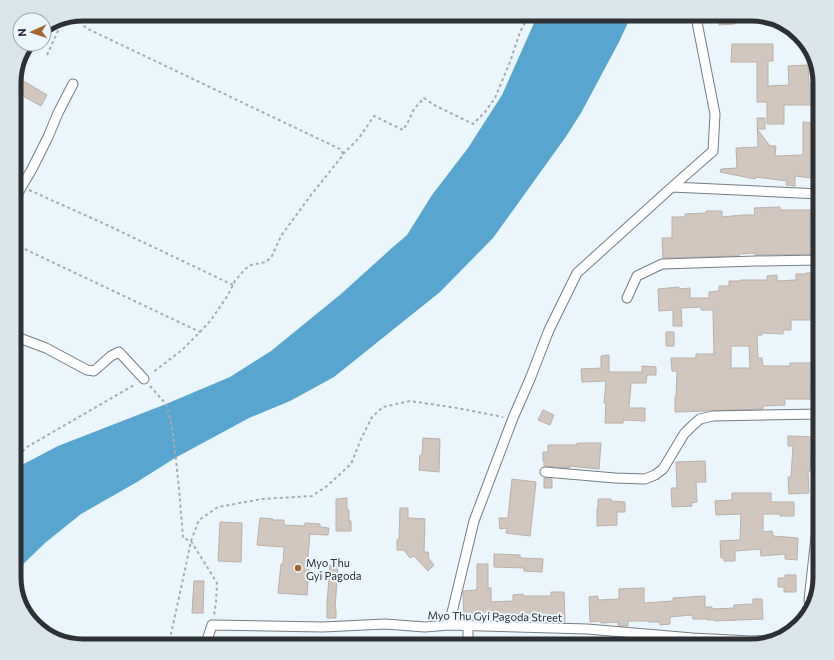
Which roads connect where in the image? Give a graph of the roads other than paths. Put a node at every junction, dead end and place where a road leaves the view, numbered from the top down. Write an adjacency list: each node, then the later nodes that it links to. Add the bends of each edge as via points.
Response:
1 (697, 21): 3 (street, via 715,114 713,151)
2 (73, 84): 4 (street)
3 (672, 187): 5 (street); 12 (street, via 577,273 549,330 474,520)
4 (21, 188)
5 (813, 194)
6 (813, 260): 7 (street, via 662,264 637,276)
7 (628, 298)
8 (21, 339): 9 (street, via 94,371 118,352)
9 (144, 379)
10 (813, 414): 11 (street, via 713,416 700,419 684,434 663,469 646,479)
11 (545, 472)
12 (449, 626): 13 (street, Myo Thu Gyi Pagoda Street); 14 (street, Myo Thu Gyi Pagoda Street, via 212,625)
13 (468, 626): 15 (street); 16 (street, Myo Thu Gyi Pagoda Street, via 587,629)
14 (207, 639)
15 (468, 639)
16 (707, 639)

